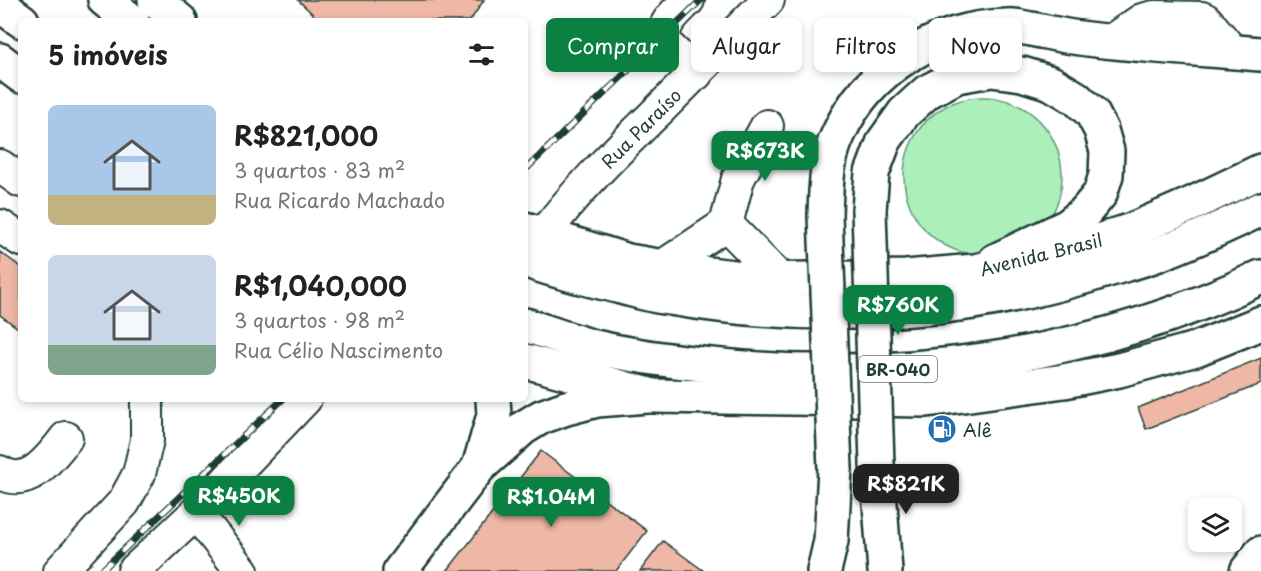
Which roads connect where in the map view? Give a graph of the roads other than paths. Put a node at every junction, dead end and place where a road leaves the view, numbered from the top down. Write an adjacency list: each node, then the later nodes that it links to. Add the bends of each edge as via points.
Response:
1 (105, 0): 8 (main road)
2 (154, 0): 9 (main road)
3 (688, 0): 15 (street, via 664,27 664,39)
4 (768, 0): 15 (street, Rua Paraíso)
5 (0, 5): 7 (main road)
6 (1191, 9): 11 (street, via 1142,20); 12 (street)
7 (18, 18)
8 (128, 18)
9 (176, 18)
10 (1078, 38): 11 (main road); 16 (main road); 48 (main road, bridge, via 1010,25 937,40 907,55 882,74 852,107 837,136 826,177 835,469 831,541)
11 (1111, 41): 12 (main road)
12 (1247, 53)
13 (0, 60): 14 (main road)
14 (18, 74)
15 (696, 74): 25 (street, Rua Paraíso)
16 (1051, 83): 27 (main road, via 1092,113 1101,130 1107,151 1107,175 1100,194 1068,226); 49 (main road, bridge, via 991,70 957,76 927,92 904,113 884,141 872,173 869,210 877,464)
17 (767, 126): 22 (street, via 738,180)
18 (0, 166): 20 (street)
19 (1261, 171): 27 (main road, Avenida Brasil, via 1132,230 1068,251)
20 (18, 179)
21 (1261, 209): 25 (main road, Avenida Brasil, via 1160,254 1077,280 993,298 862,312 791,312 668,298 542,266)
22 (726, 224): 26 (street); 29 (street)
23 (0, 226): 24 (street)
24 (18, 238)
25 (531, 242): 26 (main road, Avenida Brasil)
26 (662, 267): 29 (main road, Avenida Brasil)
27 (975, 271): 29 (main road, Avenida Brasil)
28 (1261, 277): 34 (main road, BR-040, via 1164,317 1091,339 1034,353)
29 (782, 280)
30 (1261, 302): 34 (main road, via 1219,319 1107,347)
31 (1261, 323): 35 (main road, via 1196,349 1119,370 927,400)
32 (528, 326): 34 (main road, BR-040, via 595,347 670,361 748,369 817,372)
33 (528, 362): 35 (main road)
34 (954, 365)
35 (653, 396): 40 (main road, via 597,400 541,417)
36 (147, 402): 44 (street, via 147,440 138,474 124,502)
37 (302, 402): 42 (street)
38 (493, 402): 40 (main road, via 494,415)
39 (66, 438): 41 (street, via 30,474 16,478)
40 (479, 467): 47 (main road)
41 (0, 472)
42 (196, 513): 45 (street); 46 (street)
43 (1261, 553): 50 (main road)
44 (60, 571)
45 (134, 571)
46 (242, 571)
47 (400, 571)
48 (824, 571)
49 (885, 571)
50 (1248, 571)

